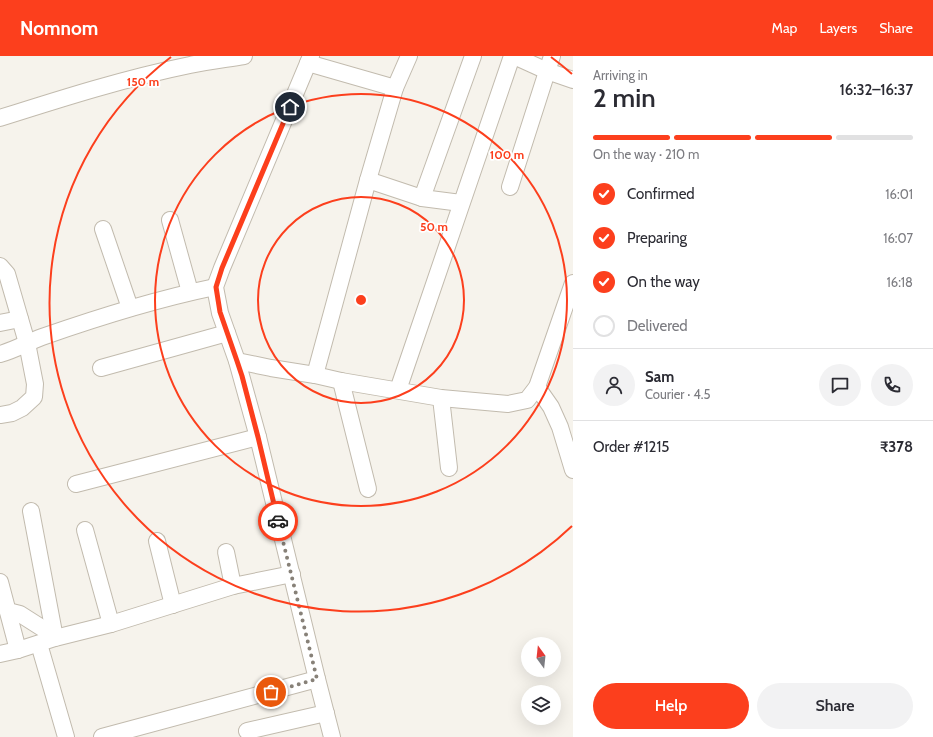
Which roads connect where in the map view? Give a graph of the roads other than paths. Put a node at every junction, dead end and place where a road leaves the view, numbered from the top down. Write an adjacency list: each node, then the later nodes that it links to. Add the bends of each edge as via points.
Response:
1 (244, 56): 9 (street, via 142,76)
2 (409, 56): 8 (street)
3 (473, 56): 12 (street)
4 (513, 56): 6 (street); 13 (street)
5 (310, 59): 8 (street); 18 (street)
6 (550, 63): 7 (street); 11 (street)
7 (573, 80)
8 (395, 88): 10 (street)
9 (0, 118)
10 (368, 180): 12 (street); 28 (street)
11 (510, 187)
12 (422, 198): 13 (street)
13 (462, 203): 31 (street)
14 (170, 220): 19 (street)
15 (103, 229): 20 (street)
16 (0, 266): 21 (street, via 7,274)
17 (573, 283): 30 (street)
18 (216, 287): 19 (street); 23 (street)
19 (190, 292): 20 (street)
20 (130, 308): 24 (street)
21 (20, 318): 22 (street); 24 (street)
22 (0, 323)
23 (227, 333): 26 (street); 27 (street)
24 (27, 343): 25 (street); 33 (street, via 35,384 34,397 22,408)
25 (0, 354)
26 (237, 361): 28 (street); 34 (street)
27 (101, 368)
28 (315, 374): 29 (street)
29 (341, 381): 31 (street); 38 (street)
30 (537, 387): 32 (street, via 527,400 508,404); 36 (street, via 551,407 560,427)
31 (398, 390): 32 (street)
32 (441, 398): 35 (street)
33 (0, 415)
34 (258, 437): 37 (street); 43 (street)
35 (449, 468)
36 (573, 470)
37 (76, 484)
38 (368, 489)
39 (31, 511): 49 (street)
40 (85, 530): 48 (street)
41 (157, 541): 46 (street)
42 (226, 552): 45 (street)
43 (292, 574): 45 (street); 53 (street)
44 (0, 582): 47 (street)
45 (233, 586): 46 (street)
46 (173, 605): 48 (street)
47 (8, 611): 49 (street, via 20,614); 51 (street)
48 (111, 624): 49 (street)
49 (55, 636): 50 (street)
50 (39, 644): 51 (street); 56 (street)
51 (18, 650): 52 (street)
52 (0, 654)
53 (317, 679): 54 (street); 57 (street)
54 (326, 713): 55 (street); 58 (street)
55 (247, 731)
56 (66, 737)
57 (102, 737)
58 (332, 737)

